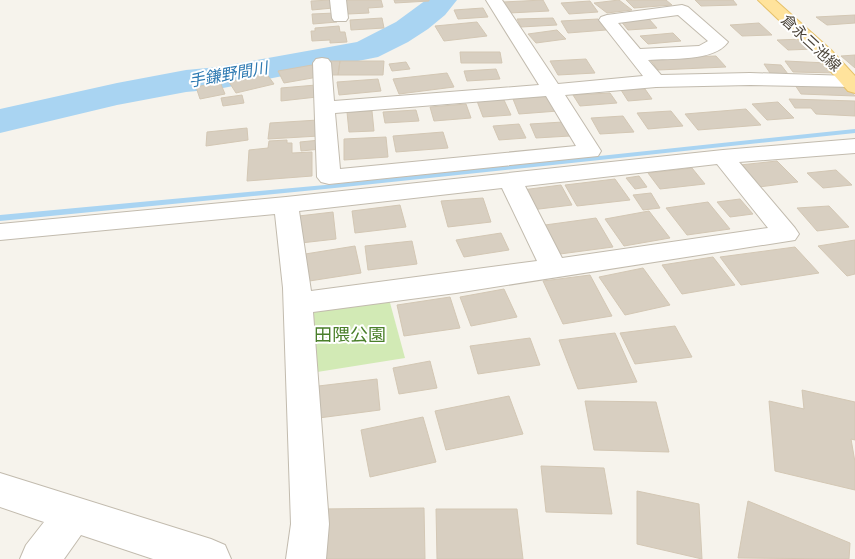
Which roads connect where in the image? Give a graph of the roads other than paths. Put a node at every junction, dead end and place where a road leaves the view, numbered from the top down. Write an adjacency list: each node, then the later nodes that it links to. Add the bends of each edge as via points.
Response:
1 (338, 0): 4 (street)
2 (494, 0): 9 (street)
3 (766, 0): 8 (main road, 倉永三池線, via 825,54)
4 (340, 18)
5 (636, 55): 5 (street, via 607,20 682,10 719,42 703,51); 7 (street)
6 (322, 63): 10 (street)
7 (656, 81): 8 (street, via 750,79); 9 (street)
8 (853, 85)
9 (552, 90): 10 (street); 10 (street, via 590,151 329,176)
10 (324, 108)
11 (855, 146): 12 (street)
12 (723, 157): 13 (street); 16 (street, via 786,234)
13 (510, 180): 14 (street); 16 (street)
14 (286, 205): 15 (street); 17 (street)
15 (0, 232)
16 (554, 268): 17 (street)
17 (298, 303): 22 (street, via 310,524)
18 (0, 490): 19 (street)
19 (73, 514): 20 (street); 21 (street)
20 (40, 559)
21 (211, 559)
22 (306, 559)

